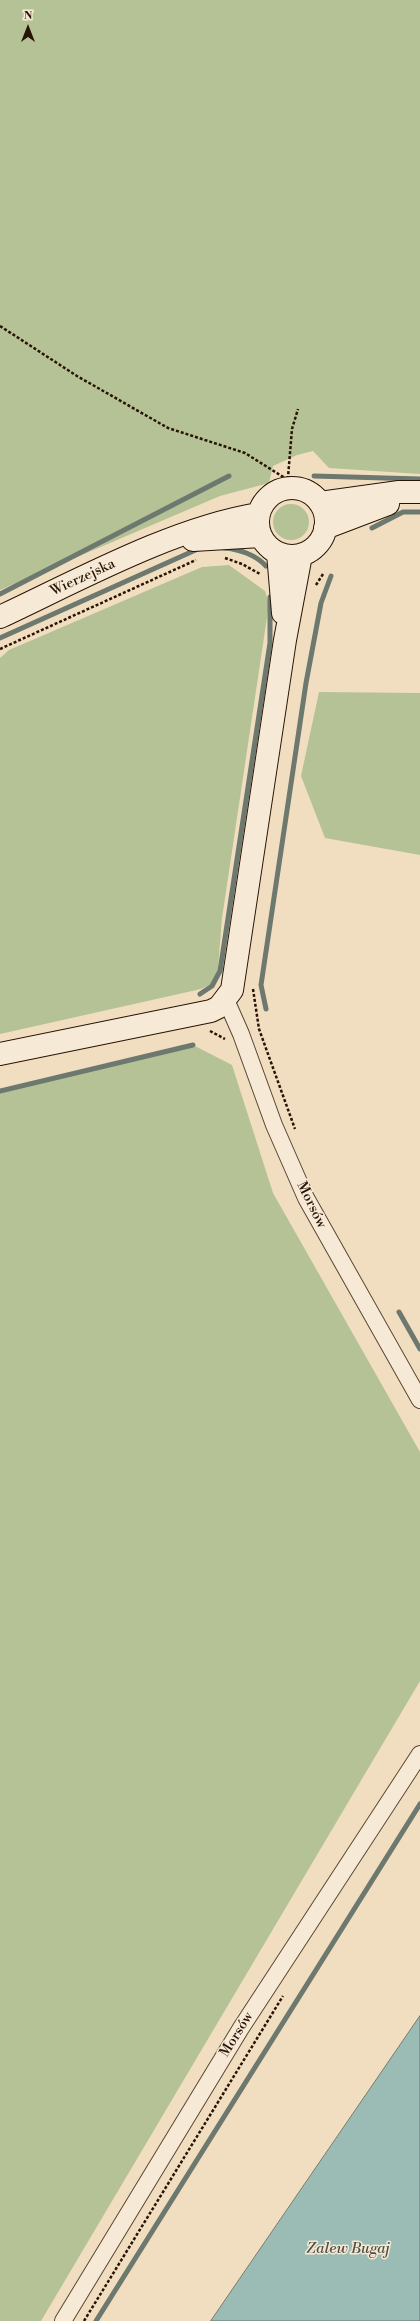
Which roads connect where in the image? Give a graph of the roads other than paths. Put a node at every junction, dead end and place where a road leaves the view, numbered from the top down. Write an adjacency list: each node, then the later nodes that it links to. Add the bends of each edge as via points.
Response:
1 (420, 492): 3 (street, via 399,492)
2 (420, 498): 5 (street, via 375,508)
3 (320, 503): 4 (street, via 306,491 287,484 269,497); 5 (street, via 324,511)
4 (258, 514): 6 (street); 7 (street, Wierzejska, via 228,520)
5 (325, 528): 9 (street, via 317,545)
6 (260, 536): 7 (street, Wierzejska); 8 (street)
7 (166, 542): 11 (street, Wierzejska)
8 (278, 553): 9 (street); 10 (street)
9 (301, 555): 10 (street)
10 (302, 585): 12 (street, via 285,640 234,983)
11 (0, 617)
12 (226, 1000): 13 (street, via 211,1011); 14 (street, Morsów, via 242,1034 274,1125 306,1198)
13 (0, 1054)
14 (420, 1400)
15 (420, 1754): 16 (street, Morsów, via 242,2028)
16 (62, 2321)

